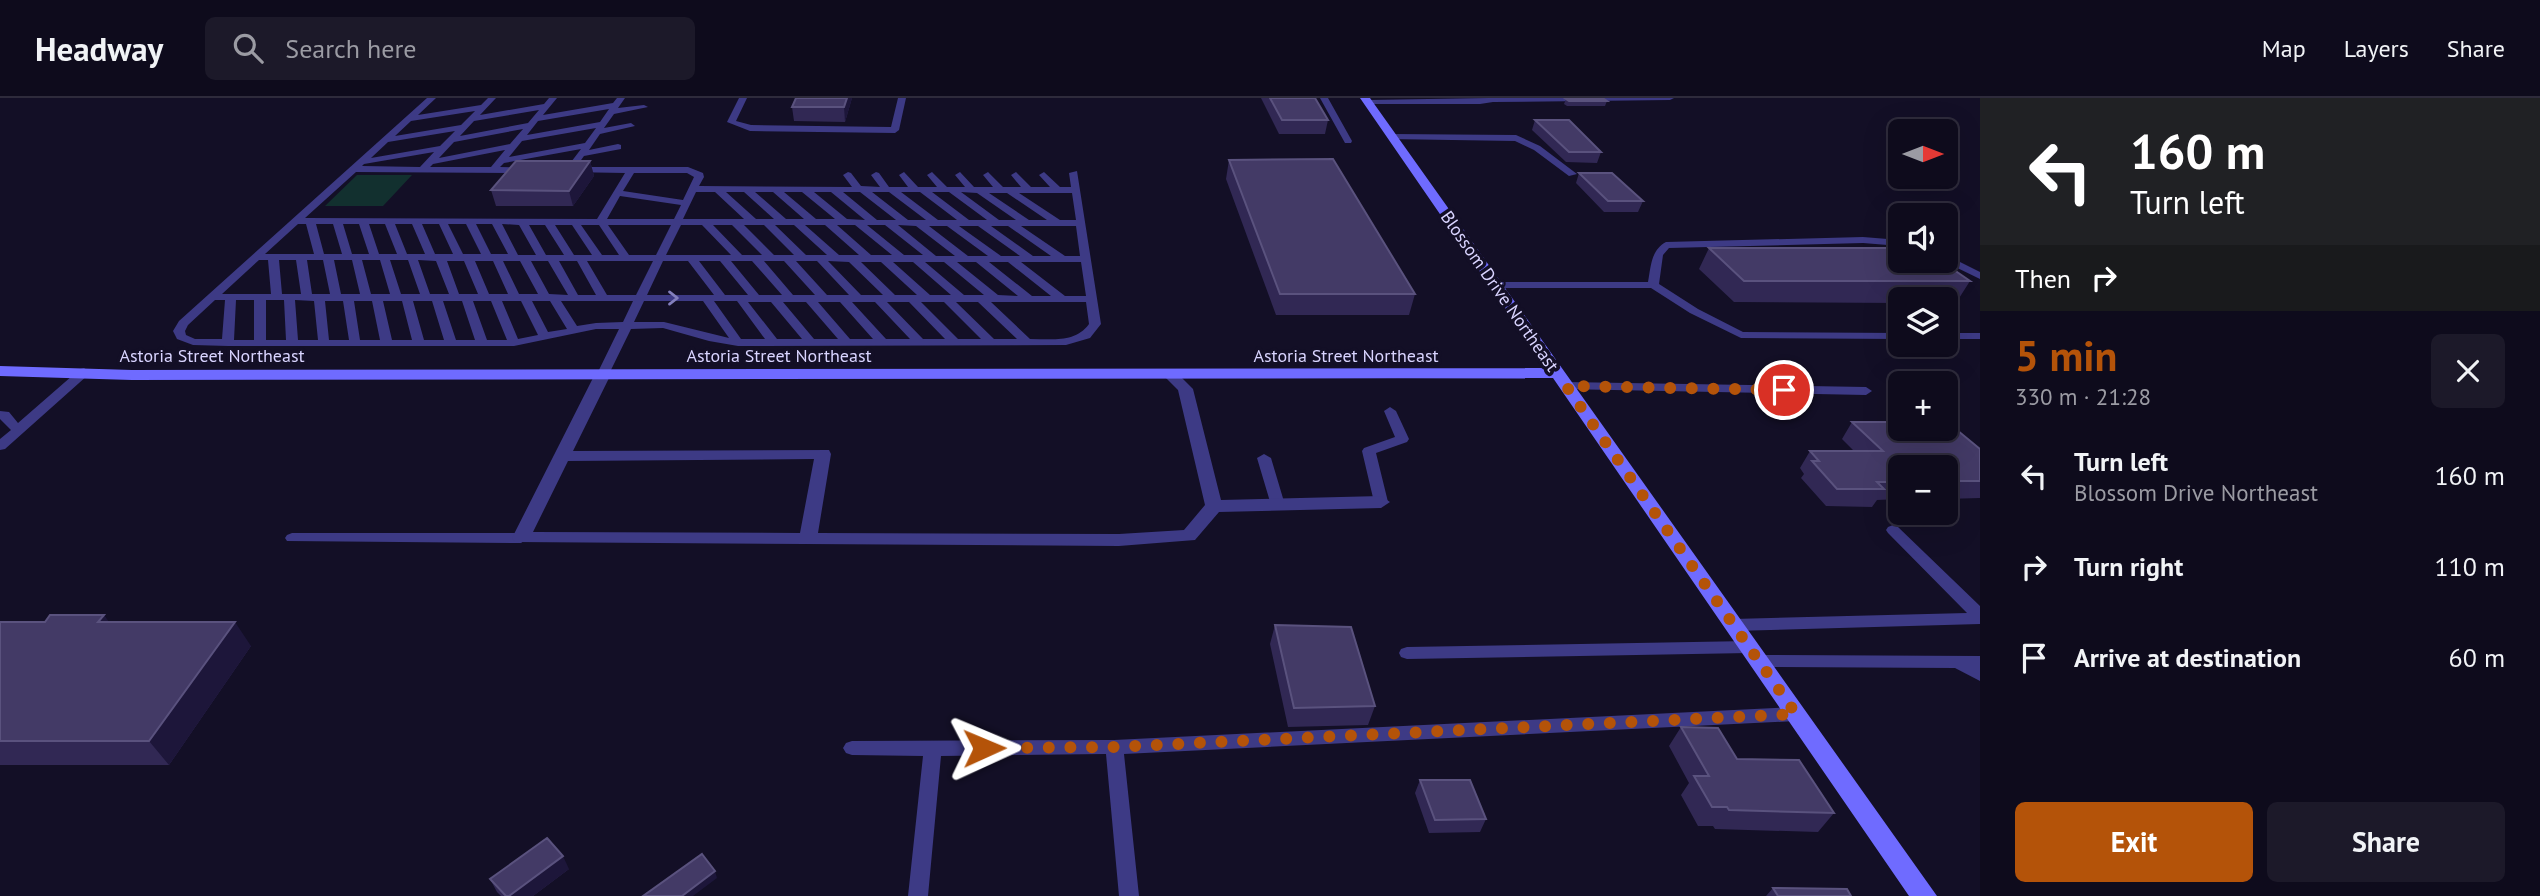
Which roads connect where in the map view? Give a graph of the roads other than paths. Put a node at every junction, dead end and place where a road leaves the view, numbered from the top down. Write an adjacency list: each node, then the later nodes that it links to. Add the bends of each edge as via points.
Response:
1 (442, 98): 8 (lane)
2 (505, 98): 14 (lane)
3 (567, 98): 17 (lane)
4 (743, 98): 5 (lane, via 731,122 750,128 895,130)
5 (902, 98)
6 (1324, 98): 23 (lane)
7 (1670, 98): 9 (lane)
8 (430, 99): 12 (lane)
9 (1497, 99): 10 (lane)
10 (1366, 100): 21 (street, Blossom Drive Northeast)
11 (646, 102): 16 (lane)
12 (419, 109): 14 (lane); 15 (lane)
13 (638, 116): 16 (lane)
14 (474, 117): 15 (lane); 17 (lane); 17 (lane); 17 (lane); 17 (lane); 19 (lane); 22 (lane); 25 (lane); 26 (lane)
15 (408, 119): 19 (lane)
16 (605, 119): 17 (lane); 17 (lane); 17 (lane); 18 (lane); 20 (lane); 27 (lane); 28 (lane)
17 (533, 121): 25 (lane); 28 (lane); 30 (lane)
18 (631, 126)
19 (397, 130): 22 (lane)
20 (625, 136)
21 (1392, 137): 37 (lane, via 1517,138); 146 (street, Blossom Drive Northeast)
22 (386, 140): 26 (lane)
23 (1348, 141)
24 (618, 147): 27 (lane)
25 (442, 149): 29 (lane); 30 (lane)
26 (374, 151): 29 (lane)
27 (581, 154): 34 (lane)
28 (500, 161): 31 (lane)
29 (357, 166): 30 (lane); 67 (lane)
30 (426, 166): 31 (lane)
31 (493, 170): 32 (lane)
32 (531, 170)
33 (557, 170): 34 (lane)
34 (570, 170): 35 (lane)
35 (632, 170): 50 (lane, via 695,171 699,177); 65 (lane)
36 (1074, 173): 64 (lane)
37 (1572, 174)
38 (735, 175): 52 (lane)
39 (764, 175): 53 (lane)
40 (792, 175): 54 (lane)
41 (820, 175): 55 (lane)
42 (848, 175): 56 (lane)
43 (876, 175): 57 (lane)
44 (904, 175): 58 (lane)
45 (932, 175): 59 (lane)
46 (960, 175): 60 (lane)
47 (988, 175): 61 (lane)
48 (1016, 175): 62 (lane)
49 (1044, 175): 63 (lane)
50 (693, 189): 51 (lane); 66 (lane)
51 (717, 189): 52 (lane); 83 (lane)
52 (745, 189): 53 (lane); 85 (lane)
53 (774, 189): 54 (lane); 87 (lane)
54 (802, 189): 55 (lane); 89 (lane)
55 (831, 189): 56 (lane); 91 (lane)
56 (860, 189): 57 (lane); 93 (lane)
57 (889, 189): 58 (lane); 95 (lane)
58 (918, 189): 59 (lane); 97 (lane)
59 (947, 190): 60 (lane); 99 (lane)
60 (976, 190): 61 (lane); 101 (lane)
61 (1004, 190): 62 (lane); 102 (lane)
62 (1029, 190): 63 (lane)
63 (1058, 190): 64 (lane)
64 (1076, 190): 103 (lane)
65 (618, 194): 66 (lane); 79 (lane)
66 (686, 203): 80 (lane)
67 (297, 220): 68 (lane); 105 (lane)
68 (310, 220): 69 (lane); 108 (lane)
69 (337, 221): 70 (lane); 109 (lane)
70 (363, 221): 71 (lane); 110 (lane)
71 (389, 221): 72 (lane); 111 (lane)
72 (416, 221): 73 (lane); 112 (lane)
73 (442, 221): 74 (lane); 113 (lane)
74 (469, 221): 75 (lane); 114 (lane)
75 (495, 221): 76 (lane); 115 (lane)
76 (522, 221): 77 (lane); 116 (lane)
77 (548, 221): 78 (lane); 117 (lane)
78 (575, 221): 79 (lane); 118 (lane)
79 (601, 221): 80 (lane); 119 (lane)
80 (677, 221): 81 (lane); 120 (lane)
81 (705, 222): 82 (lane); 123 (lane)
82 (735, 222): 83 (lane); 125 (lane)
83 (753, 222): 84 (lane)
84 (766, 222): 85 (lane); 127 (lane)
85 (783, 222): 86 (lane)
86 (796, 222): 87 (lane); 129 (lane)
87 (813, 222): 88 (lane)
88 (827, 222): 89 (lane); 131 (lane)
89 (844, 222): 90 (lane)
90 (857, 222): 91 (lane); 133 (lane)
91 (874, 222): 92 (lane)
92 (887, 222): 93 (lane); 135 (lane)
93 (905, 222): 94 (lane)
94 (918, 222): 95 (lane); 137 (lane)
95 (935, 222): 96 (lane)
96 (948, 222): 97 (lane); 139 (lane)
97 (965, 222): 98 (lane)
98 (979, 222): 99 (lane); 141 (lane)
99 (996, 222): 100 (lane)
100 (1009, 222): 101 (lane); 142 (lane)
101 (1026, 222): 102 (lane)
102 (1057, 223): 103 (lane)
103 (1081, 223): 143 (lane)
104 (1888, 242): 147 (lane, via 1666,245 1658,254)
105 (257, 257): 106 (lane); 148 (lane)
106 (273, 257): 107 (lane); 151 (lane)
107 (301, 257): 108 (lane); 152 (lane)
108 (324, 257): 109 (lane); 153 (lane)
109 (352, 257): 110 (lane); 154 (lane)
110 (380, 257): 111 (lane); 155 (lane)
111 (408, 257): 112 (lane); 156 (lane)
112 (436, 257): 113 (lane); 157 (lane)
113 (463, 257): 114 (lane); 158 (lane)
114 (491, 257): 115 (lane); 159 (lane)
115 (519, 258): 116 (lane); 160 (lane)
116 (547, 258): 117 (lane); 161 (lane)
117 (575, 258): 118 (lane); 162 (lane)
118 (599, 258): 119 (lane)
119 (626, 258): 120 (lane)
120 (660, 258): 121 (lane); 163 (lane)
121 (691, 258): 122 (lane); 165 (lane)
122 (723, 258): 123 (lane); 167 (lane)
123 (739, 258): 124 (lane)
124 (755, 258): 125 (lane); 169 (lane)
125 (771, 258): 126 (lane)
126 (787, 258): 127 (lane); 171 (lane)
127 (803, 258): 128 (lane)
128 (819, 258): 129 (lane); 173 (lane)
129 (836, 258): 130 (lane)
130 (851, 258): 131 (lane); 175 (lane)
131 (868, 258): 132 (lane)
132 (883, 258): 133 (lane); 177 (lane)
133 (901, 258): 134 (lane)
134 (915, 258): 135 (lane); 179 (lane)
135 (933, 259): 136 (lane)
136 (947, 259): 137 (lane); 181 (lane)
137 (966, 259): 138 (lane)
138 (979, 259): 139 (lane); 182 (lane)
139 (998, 259): 140 (lane)
140 (1011, 259): 141 (lane); 183 (lane)
141 (1031, 259): 142 (lane)
142 (1063, 259): 143 (lane)
143 (1086, 259): 184 (lane)
144 (1958, 264): 145 (lane)
145 (1980, 276)
146 (1496, 285): 147 (lane); 214 (street, Blossom Drive Northeast)
147 (1653, 285): 187 (lane, via 1741,335)
148 (213, 297): 149 (lane); 196 (lane, via 179,331 193,342)
149 (231, 297): 150 (lane); 196 (lane)
150 (260, 297): 151 (lane); 197 (lane)
151 (283, 297): 152 (lane); 198 (lane)
152 (313, 297): 153 (lane); 199 (lane)
153 (342, 297): 154 (lane); 200 (lane)
154 (372, 297): 155 (lane); 201 (lane)
155 (401, 297): 156 (lane); 202 (lane)
156 (431, 297): 157 (lane); 203 (lane)
157 (461, 297): 158 (lane); 204 (lane)
158 (490, 297): 159 (lane); 205 (lane)
159 (519, 297): 160 (lane); 190 (lane)
160 (549, 297): 161 (lane); 186 (lane)
161 (575, 298): 162 (lane)
162 (604, 298): 163 (lane)
163 (640, 298): 164 (lane, one-way to 164); 185 (lane)
164 (706, 298): 165 (lane); 206 (lane)
165 (722, 298): 166 (lane)
166 (740, 298): 167 (lane); 207 (lane)
167 (756, 298): 168 (lane)
168 (774, 298): 169 (lane); 208 (lane)
169 (790, 298): 170 (lane)
170 (809, 298): 171 (lane); 209 (lane)
171 (824, 298): 172 (lane)
172 (843, 298): 173 (lane); 191 (lane)
173 (858, 298): 174 (lane)
174 (877, 298): 175 (lane); 192 (lane)
175 (892, 298): 176 (lane)
176 (911, 298): 177 (lane); 193 (lane)
177 (926, 298): 178 (lane)
178 (946, 298): 179 (lane); 194 (lane)
179 (960, 298): 180 (lane)
180 (980, 298): 181 (lane); 195 (lane)
181 (994, 298): 182 (lane)
182 (1028, 298): 183 (lane)
183 (1062, 299): 184 (lane)
184 (1091, 299): 195 (lane, via 1095,324 1086,337)
185 (627, 326): 186 (lane); 206 (lane, via 664,325); 212 (lane)
186 (573, 329): 190 (lane)
187 (1888, 336)
188 (1958, 336): 189 (lane)
189 (1980, 336)
190 (545, 337): 205 (lane)
191 (883, 342): 192 (lane); 209 (lane)
192 (919, 342): 193 (lane)
193 (955, 342): 194 (lane)
194 (991, 342): 195 (lane)
195 (1027, 342)
196 (228, 343): 197 (lane)
197 (260, 343): 198 (lane)
198 (292, 343): 199 (lane)
199 (324, 343): 200 (lane)
200 (355, 343): 201 (lane)
201 (387, 343): 202 (lane)
202 (419, 343): 203 (lane)
203 (451, 343): 204 (lane)
204 (482, 343): 205 (lane)
205 (514, 343)
206 (738, 343): 207 (lane)
207 (774, 343): 208 (lane)
208 (811, 343): 209 (lane)
209 (847, 343)
210 (0, 371): 211 (street, Astoria Street Northeast)
211 (84, 372): 212 (street, Astoria Street Northeast); 218 (lane)
212 (603, 374): 213 (street, Astoria Street Northeast); 220 (street)
213 (1171, 375): 214 (street, Astoria Street Northeast); 224 (street, via 1185,389)
214 (1562, 380): 215 (lane); 230 (street, Blossom Drive Northeast)
215 (1866, 391)
216 (1390, 411): 222 (lane, via 1402,439 1369,451)
217 (0, 415): 218 (lane)
218 (19, 430): 219 (lane)
219 (0, 446)
220 (564, 456): 227 (street); 228 (street, via 822,454)
221 (1264, 458): 223 (lane)
222 (1381, 502): 223 (street)
223 (1278, 505): 224 (street)
224 (1214, 506): 228 (street, via 1189,536)
225 (1893, 530): 229 (lane)
226 (292, 538): 227 (lane)
227 (521, 538): 228 (street)
228 (808, 539)
229 (1980, 617): 230 (lane)
230 (1733, 625): 232 (street, Blossom Drive Northeast)
231 (1407, 653): 232 (lane)
232 (1753, 654): 233 (lane); 236 (street, Blossom Drive Northeast)
233 (1959, 662): 234 (lane); 235 (lane)
234 (1980, 662)
235 (1980, 676)
236 (1796, 714): 237 (lane); 242 (street, Blossom Drive Northeast)
237 (1114, 747): 239 (lane); 241 (lane)
238 (852, 748): 239 (lane)
239 (933, 749): 240 (lane)
240 (918, 896)
241 (1129, 896)
242 (1924, 896)

